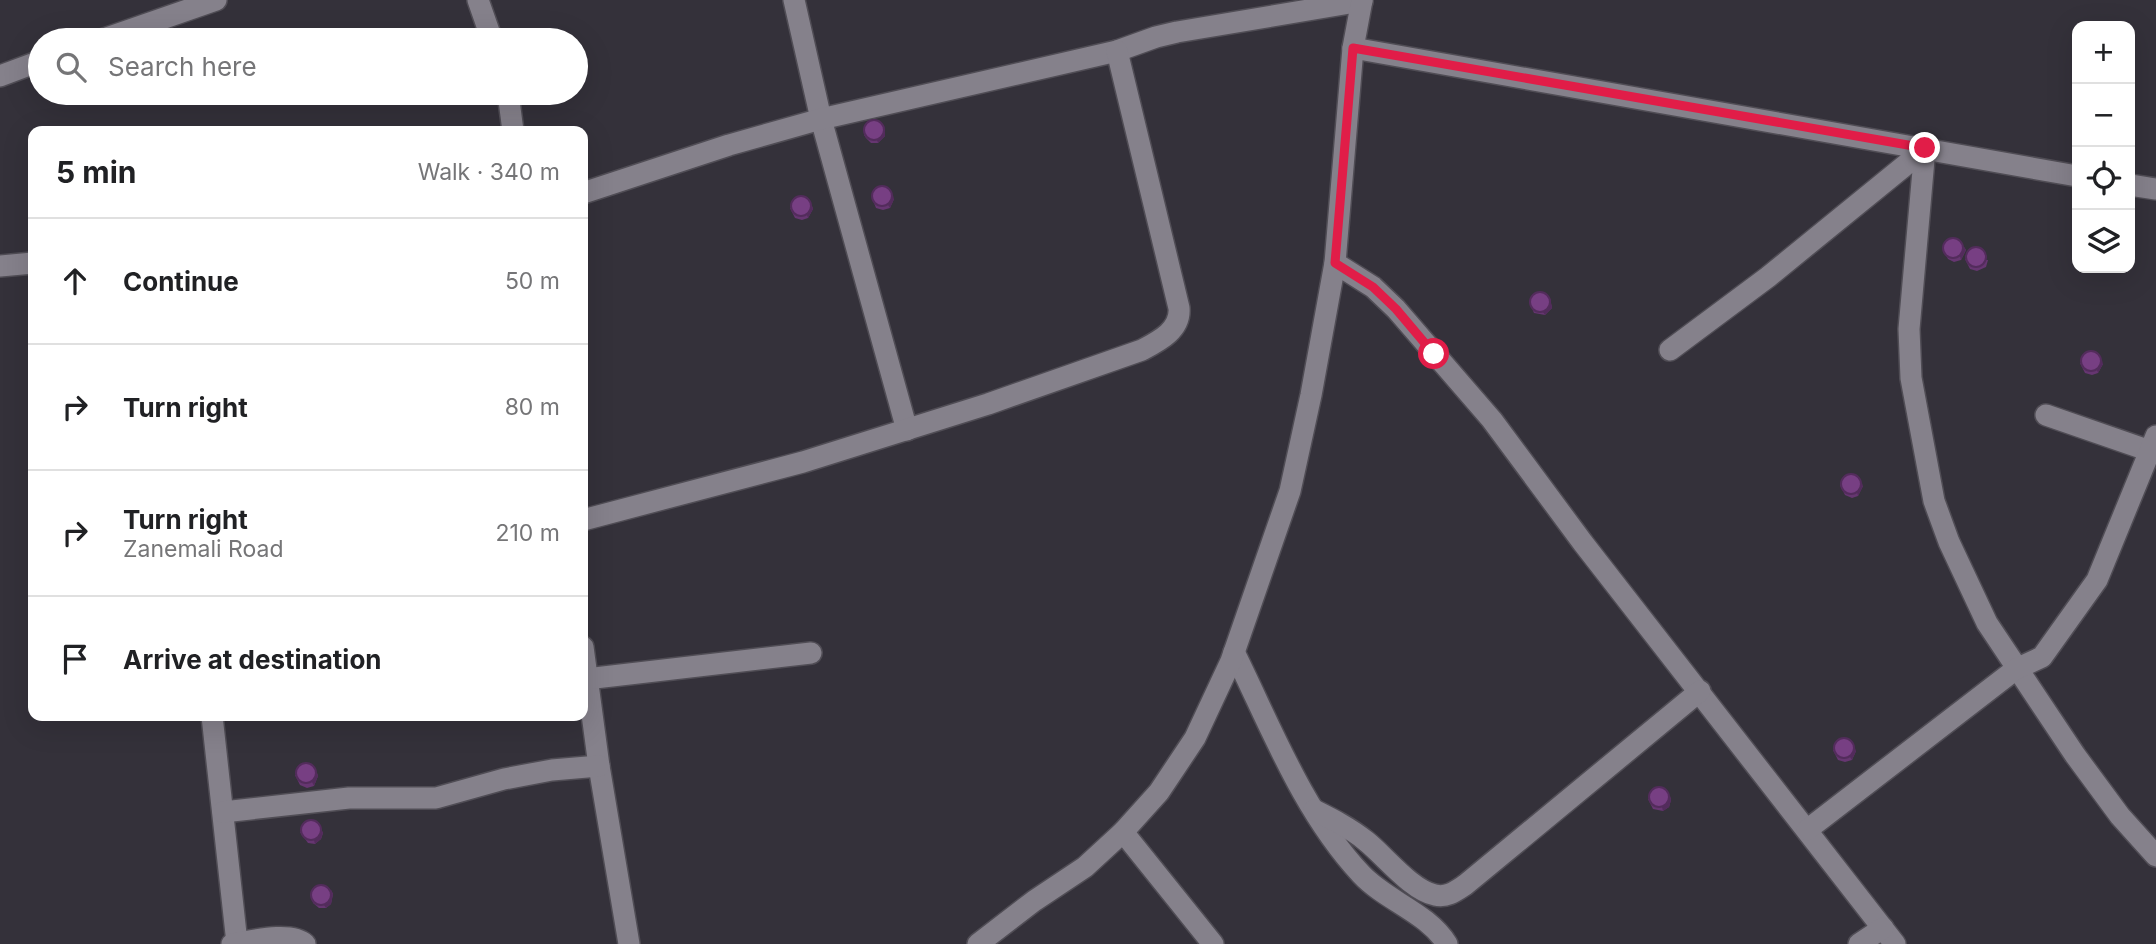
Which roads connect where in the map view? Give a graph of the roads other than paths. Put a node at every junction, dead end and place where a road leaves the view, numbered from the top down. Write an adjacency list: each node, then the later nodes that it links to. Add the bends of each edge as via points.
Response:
1 (216, 0): 5 (street)
2 (478, 0): 6 (street)
3 (794, 0): 12 (street)
4 (1362, 1): 7 (street); 8 (street, via 1177,32)
5 (136, 28)
6 (488, 28)
7 (1353, 48): 14 (street); 20 (street)
8 (1117, 51): 12 (street); 24 (street, via 1179,308 1178,321 1158,341 1125,358)
9 (28, 66): 10 (street)
10 (0, 76)
11 (510, 105): 13 (street)
12 (821, 119): 18 (street); 24 (street)
13 (512, 126)
14 (1923, 155): 15 (street, via 1940,153); 22 (street); 29 (street, via 1909,329 1911,378 1924,454 1949,541 1987,623)
15 (2072, 175)
16 (2135, 186): 17 (street)
17 (2156, 189)
18 (588, 191)
19 (28, 263): 21 (street)
20 (1335, 263): 27 (street, via 1290,491); 31 (street, via 1373,287 1396,309 1492,420)
21 (0, 266)
22 (1670, 350)
23 (2046, 415): 25 (street)
24 (907, 430): 26 (street)
25 (2154, 446): 29 (street, via 2097,580 2042,657)
26 (588, 519)
27 (1234, 652): 35 (street); 38 (street, via 1195,738 1159,792)
28 (811, 653): 30 (street)
29 (2016, 669): 37 (street); 39 (street, via 2120,816)
30 (588, 679)
31 (1700, 691): 35 (street, via 1465,885 1444,896 1421,889 1367,841); 37 (street)
32 (588, 692): 34 (street)
33 (212, 721): 36 (street)
34 (599, 766): 36 (street, via 504,779 436,797 348,797); 43 (street)
35 (1314, 810): 46 (street, via 1360,874 1435,928)
36 (223, 811): 41 (street)
37 (1807, 830): 40 (street)
38 (1123, 832): 44 (street, via 1085,867); 45 (street)
39 (2156, 856)
40 (1889, 936): 47 (street)
41 (235, 944): 42 (street, via 286,936)
42 (305, 944)
43 (629, 944)
44 (978, 944)
45 (1213, 944)
46 (1447, 944)
47 (1859, 944)

